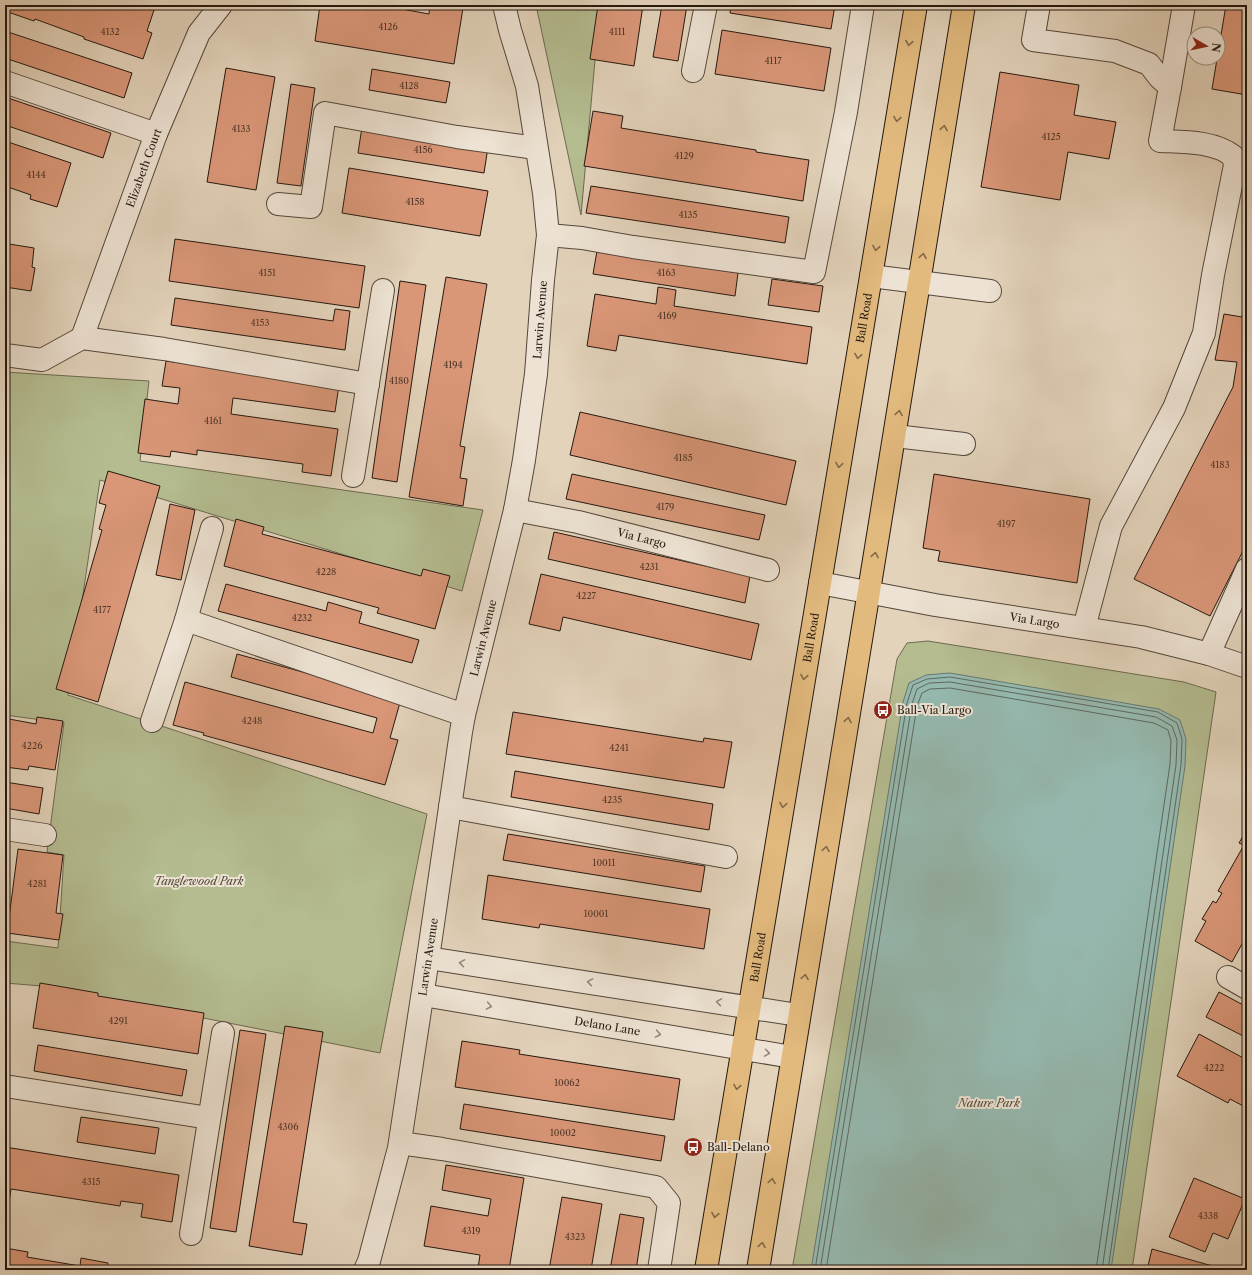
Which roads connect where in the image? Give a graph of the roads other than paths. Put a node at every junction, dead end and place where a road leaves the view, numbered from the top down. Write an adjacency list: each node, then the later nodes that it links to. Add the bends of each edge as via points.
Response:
1 (221, 5): 12 (street, Elizabeth Court, via 199,33)
2 (504, 5): 13 (street, Larwin Avenue, via 527,86)
3 (706, 5): 9 (street)
4 (863, 5): 15 (street, via 846,112 814,272)
5 (916, 5): 16 (main road, Ball Road, one-way to 16)
6 (964, 5): 17 (main road, one-way to 6)
7 (1039, 5): 11 (street, via 1033,40 1115,51 1149,64)
8 (1184, 5): 11 (street)
9 (693, 71)
10 (5, 82): 12 (street)
11 (1170, 87): 33 (street, via 1160,141 1213,146 1226,150 1233,156 1234,166 1204,333 1174,408 1111,526)
12 (156, 134): 20 (street, Elizabeth Court)
13 (536, 148): 14 (street, via 457,137 325,113 311,207); 15 (street, Larwin Avenue)
14 (278, 204)
15 (548, 235): 26 (street, Larwin Avenue, via 536,374)
16 (871, 276): 17 (street); 30 (main road, Ball Road, one-way to 30)
17 (919, 282): 19 (street); 23 (main road, one-way to 17)
18 (383, 290): 22 (street)
19 (990, 292)
20 (82, 338): 21 (street, via 42,360); 22 (street, via 164,349)
21 (5, 355)
22 (368, 384): 25 (street)
23 (895, 436): 24 (street); 31 (main road, one-way to 23)
24 (964, 444)
25 (354, 476)
26 (515, 510): 29 (street, Via Largo, via 578,522); 36 (street, Larwin Avenue)
27 (212, 528): 32 (street)
28 (1247, 568): 34 (street)
29 (768, 570)
30 (820, 583): 31 (street, Via Largo); 46 (main road, Ball Road, one-way to 46)
31 (869, 593): 33 (street, Via Largo); 47 (main road, one-way to 31)
32 (186, 620): 36 (street); 37 (street)
33 (1084, 628): 34 (street, Via Largo, via 1141,637)
34 (1209, 654): 35 (street, Via Largo)
35 (1247, 667)
36 (464, 715): 38 (street, Larwin Avenue)
37 (152, 721)
38 (450, 807): 41 (street); 42 (street, Larwin Avenue)
39 (5, 829): 40 (street)
40 (45, 835)
41 (726, 857)
42 (428, 958): 45 (street, Larwin Avenue); 46 (street, one-way to 42)
43 (1228, 977): 44 (street)
44 (1247, 988)
45 (423, 995): 49 (street, Delano Lane, one-way to 49); 53 (street, Larwin Avenue)
46 (749, 1007): 47 (street); 49 (main road, Ball Road)
47 (798, 1015): 50 (main road)
48 (223, 1033): 52 (street)
49 (743, 1048): 50 (street, Delano Lane, one-way to 50); 57 (main road, Ball Road, one-way to 57)
50 (792, 1057): 58 (main road, one-way to 50)
51 (5, 1086): 52 (street)
52 (209, 1118): 54 (street)
53 (400, 1143): 55 (street, Larwin Avenue); 56 (street, via 656,1187 669,1202)
54 (191, 1234)
55 (365, 1270)
56 (659, 1270)
57 (706, 1270)
58 (758, 1270)

